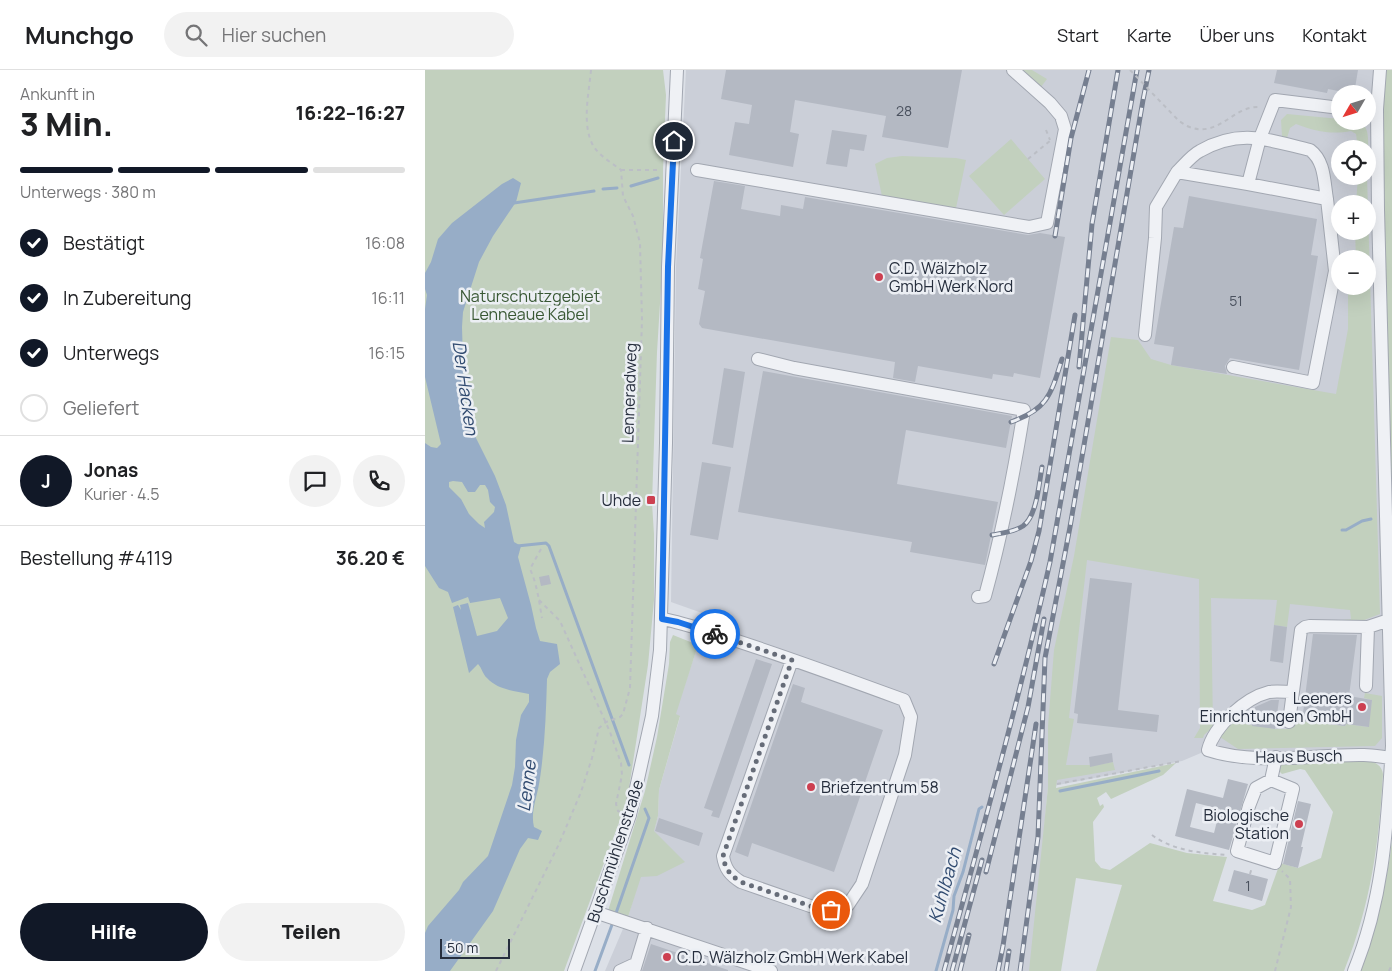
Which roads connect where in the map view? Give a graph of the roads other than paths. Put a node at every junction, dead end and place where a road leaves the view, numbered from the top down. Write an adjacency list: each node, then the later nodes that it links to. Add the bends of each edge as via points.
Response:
1 (677, 70): 16 (street, Buschmühlenstraße, via 668,267)
2 (1013, 70): 8 (street, via 1050,103 1061,116 1065,130 1056,142 1047,223 1029,227)
3 (1379, 70): 4 (street)
4 (1376, 87)
5 (1331, 107): 7 (street, via 1275,100)
6 (1373, 130): 17 (street)
7 (1260, 138): 9 (street, via 1227,139 1199,151); 10 (street); 11 (street, via 1310,150 1317,155)
8 (697, 170)
9 (1177, 172): 10 (street); 12 (street, via 1156,207)
10 (1248, 184): 11 (street)
11 (1327, 199): 14 (street, via 1335,271 1313,382)
12 (1145, 335)
13 (758, 359): 15 (street, via 1024,410 1002,533 985,596)
14 (1233, 367)
15 (978, 597)
16 (662, 619): 19 (street); 26 (street, Buschmühlenstraße, via 652,716 630,815)
17 (1389, 620): 18 (street); 24 (street)
18 (1368, 626): 20 (street); 21 (street, via 1310,626 1301,630)
19 (792, 660): 19 (street, via 904,700 911,717 905,755 862,884 841,910 816,908 741,882 724,865 723,856)
20 (1366, 686)
21 (1293, 692): 22 (street); 23 (street, Haus Busch, via 1270,692 1250,700 1222,725 1211,739 1208,750 1235,756)
22 (1289, 722)
23 (1276, 757): 24 (street, Haus Busch, via 1365,755); 25 (street)
24 (1391, 758): 32 (street, via 1380,884)
25 (1271, 780): 25 (street, via 1293,789 1275,863 1237,850 1256,788)
26 (595, 912): 27 (street); 29 (street, Buschmühlenstraße)
27 (647, 928): 28 (street); 31 (street)
28 (635, 968): 30 (street)
29 (574, 971)
30 (620, 971)
31 (771, 971)
32 (1354, 971)

